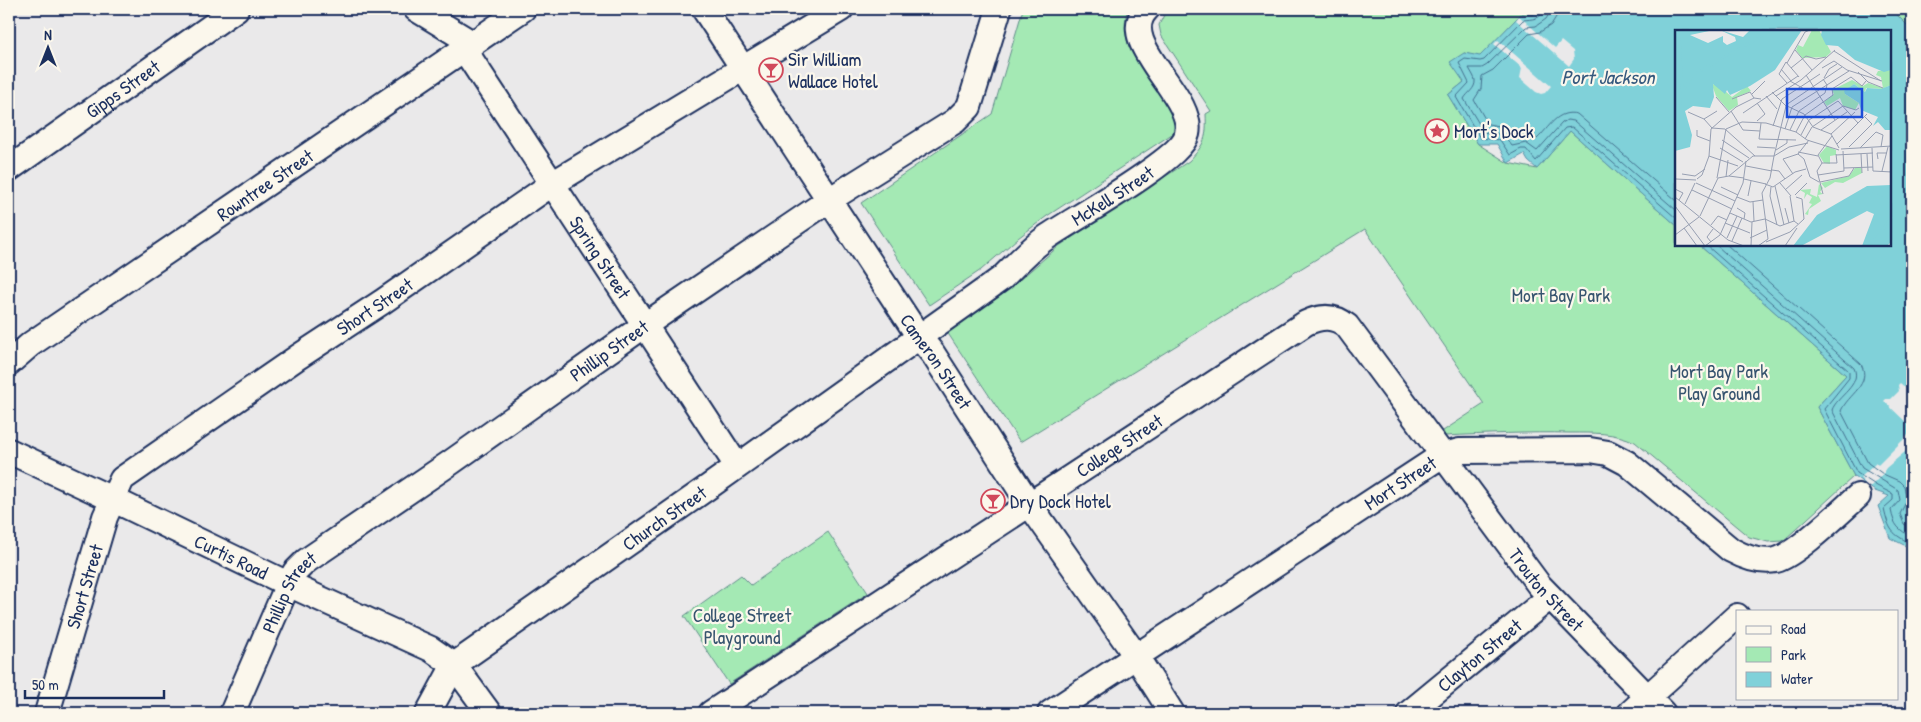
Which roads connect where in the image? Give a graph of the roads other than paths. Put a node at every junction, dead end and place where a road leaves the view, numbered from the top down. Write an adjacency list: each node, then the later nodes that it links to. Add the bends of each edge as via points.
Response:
1 (236, 9): 10 (street, Gipps Street)
2 (416, 9): 8 (street, Spring Street)
3 (523, 9): 8 (street, Rowntree Street)
4 (704, 9): 9 (street, Cameron Street)
5 (841, 9): 9 (street, Short Street)
6 (999, 9): 12 (street, Phillip Street, via 969,107 956,121)
7 (1147, 9): 14 (street, McKell Street, via 1139,26 1140,42 1183,109 1188,124 1187,136 1178,150 1135,182 1045,238 1002,278)
8 (468, 46): 11 (street, Spring Street); 15 (street, Rowntree Street, via 40,338)
9 (743, 69): 11 (street, Short Street); 12 (street, Cameron Street)
10 (9, 169)
11 (552, 184): 13 (street, Spring Street); 20 (street, Short Street, via 122,479)
12 (829, 200): 13 (street, Phillip Street); 14 (street, Cameron Street)
13 (645, 325): 18 (street, Spring Street); 22 (street, Phillip Street, via 306,561)
14 (919, 337): 18 (street, Church Street); 21 (street, Cameron Street)
15 (9, 363)
16 (9, 451): 20 (street, Curtis Road)
17 (1442, 456): 19 (street, Mort Street, via 1459,451 1590,450 1608,453 1627,463 1731,550 1743,557 1762,560 1774,560 1791,553); 21 (street, College Street, via 1347,326 1340,321 1316,319); 23 (street, Trouton Street); 25 (street, Mort Street)
18 (737, 466): 26 (street, Church Street)
19 (1858, 496)
20 (112, 499): 22 (street, Curtis Road); 28 (street, Short Street)
21 (1030, 505): 25 (street, Cameron Street); 32 (street, College Street)
22 (288, 584): 26 (street, Curtis Road, via 431,650); 29 (street, Phillip Street)
23 (1550, 597): 27 (street, Trouton Street); 35 (street, Clayton Street)
24 (1736, 618): 27 (street)
25 (1136, 656): 33 (street, Mort Street); 34 (street, Cameron Street)
26 (454, 665): 30 (street, Church Street); 31 (street, Curtis Road)
27 (1656, 705): 36 (street)
28 (47, 713)
29 (232, 713)
30 (428, 713)
31 (489, 713)
32 (711, 713)
33 (1050, 713)
34 (1172, 713)
35 (1409, 713)
36 (1630, 713)

